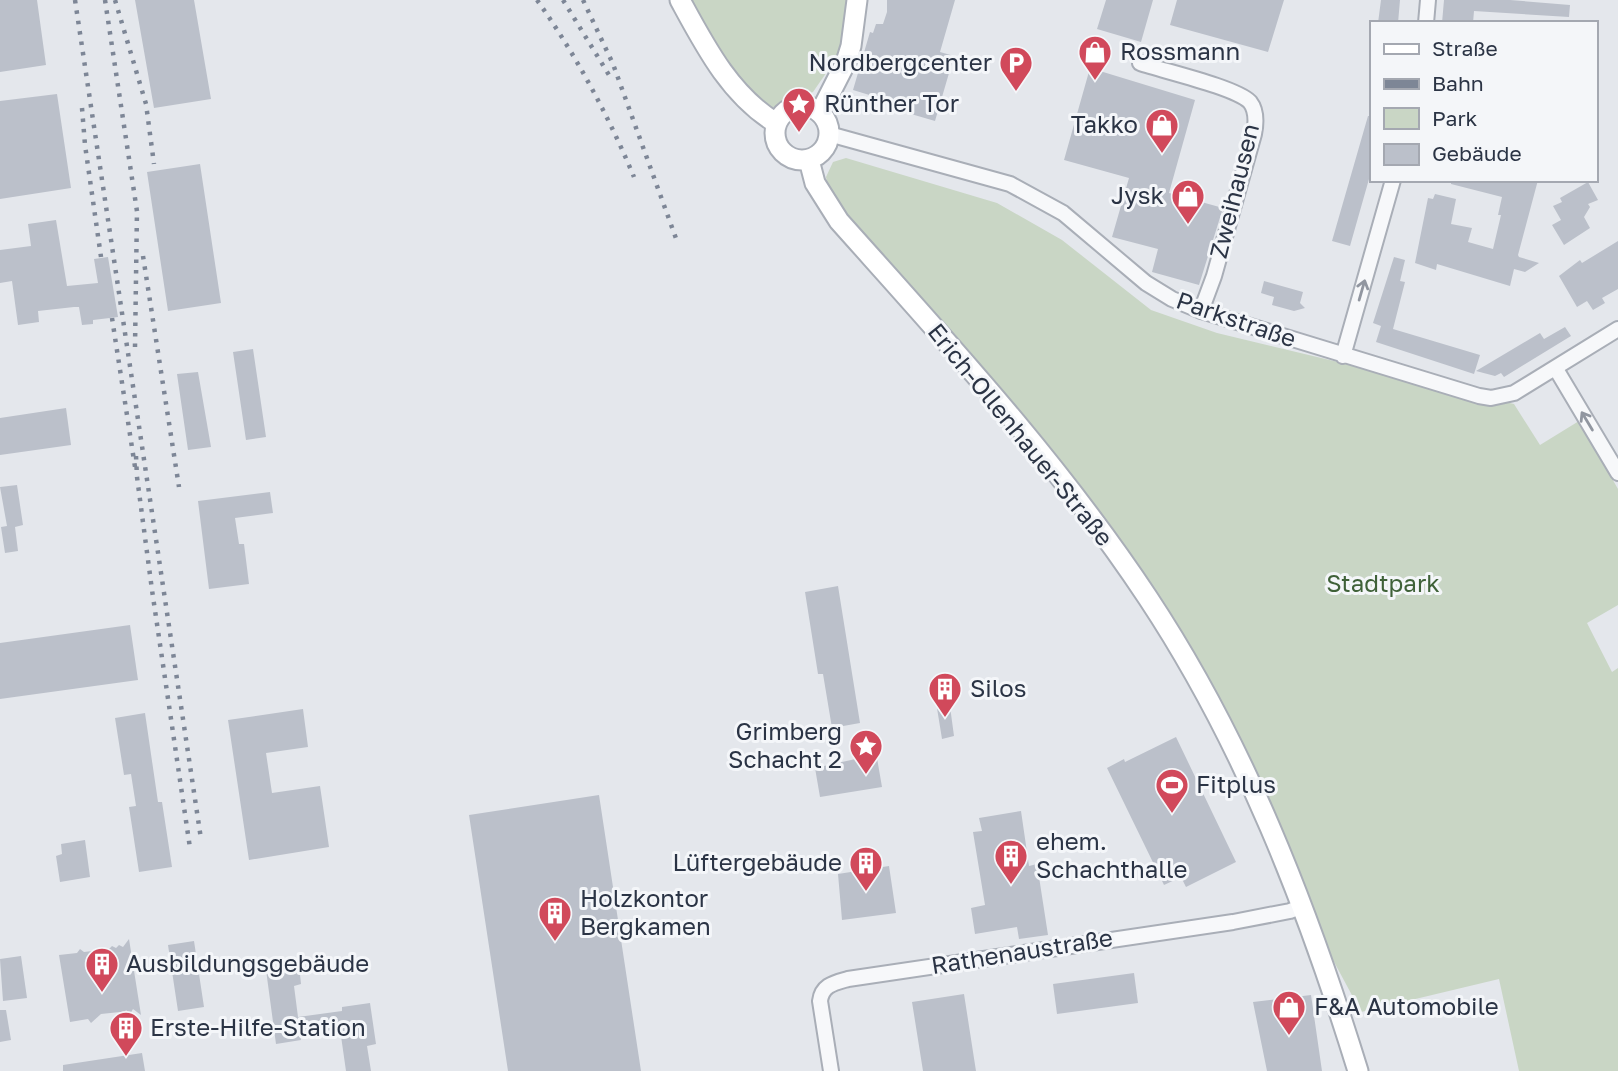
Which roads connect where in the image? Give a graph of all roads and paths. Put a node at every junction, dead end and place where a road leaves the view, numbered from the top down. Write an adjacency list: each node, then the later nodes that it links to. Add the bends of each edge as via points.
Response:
1 (680, 0): 7 (street, via 731,83)
2 (857, 0): 6 (street, via 846,62)
3 (1427, 0): 4 (street)
4 (1426, 21)
5 (1140, 64): 11 (street, Zweihausen, via 1231,92 1254,109 1254,134)
6 (820, 113): 7 (street, via 811,107 790,108); 8 (street)
7 (776, 123): 9 (street, via 774,133 781,152 799,161)
8 (829, 134): 9 (street, via 822,152); 11 (street, Parkstraße, via 1010,184 1063,213 1146,283)
9 (809, 160): 16 (street, Erich-Ollenhauer-Straße, via 815,183 839,222 1041,452 1149,600 1224,728)
10 (1392, 182): 13 (street, one-way to 10)
11 (1200, 311): 13 (street, Parkstraße)
12 (1618, 329): 14 (street, Parkstraße)
13 (1343, 356): 14 (street, Parkstraße, via 1491,398 1514,393)
14 (1556, 369): 15 (street, one-way to 14)
15 (1618, 473)
16 (1303, 906): 17 (street, Rathenaustraße, via 1233,922 831,984 820,1001); 18 (street, Erich-Ollenhauer-Straße)
17 (831, 1071)
18 (1358, 1071)

